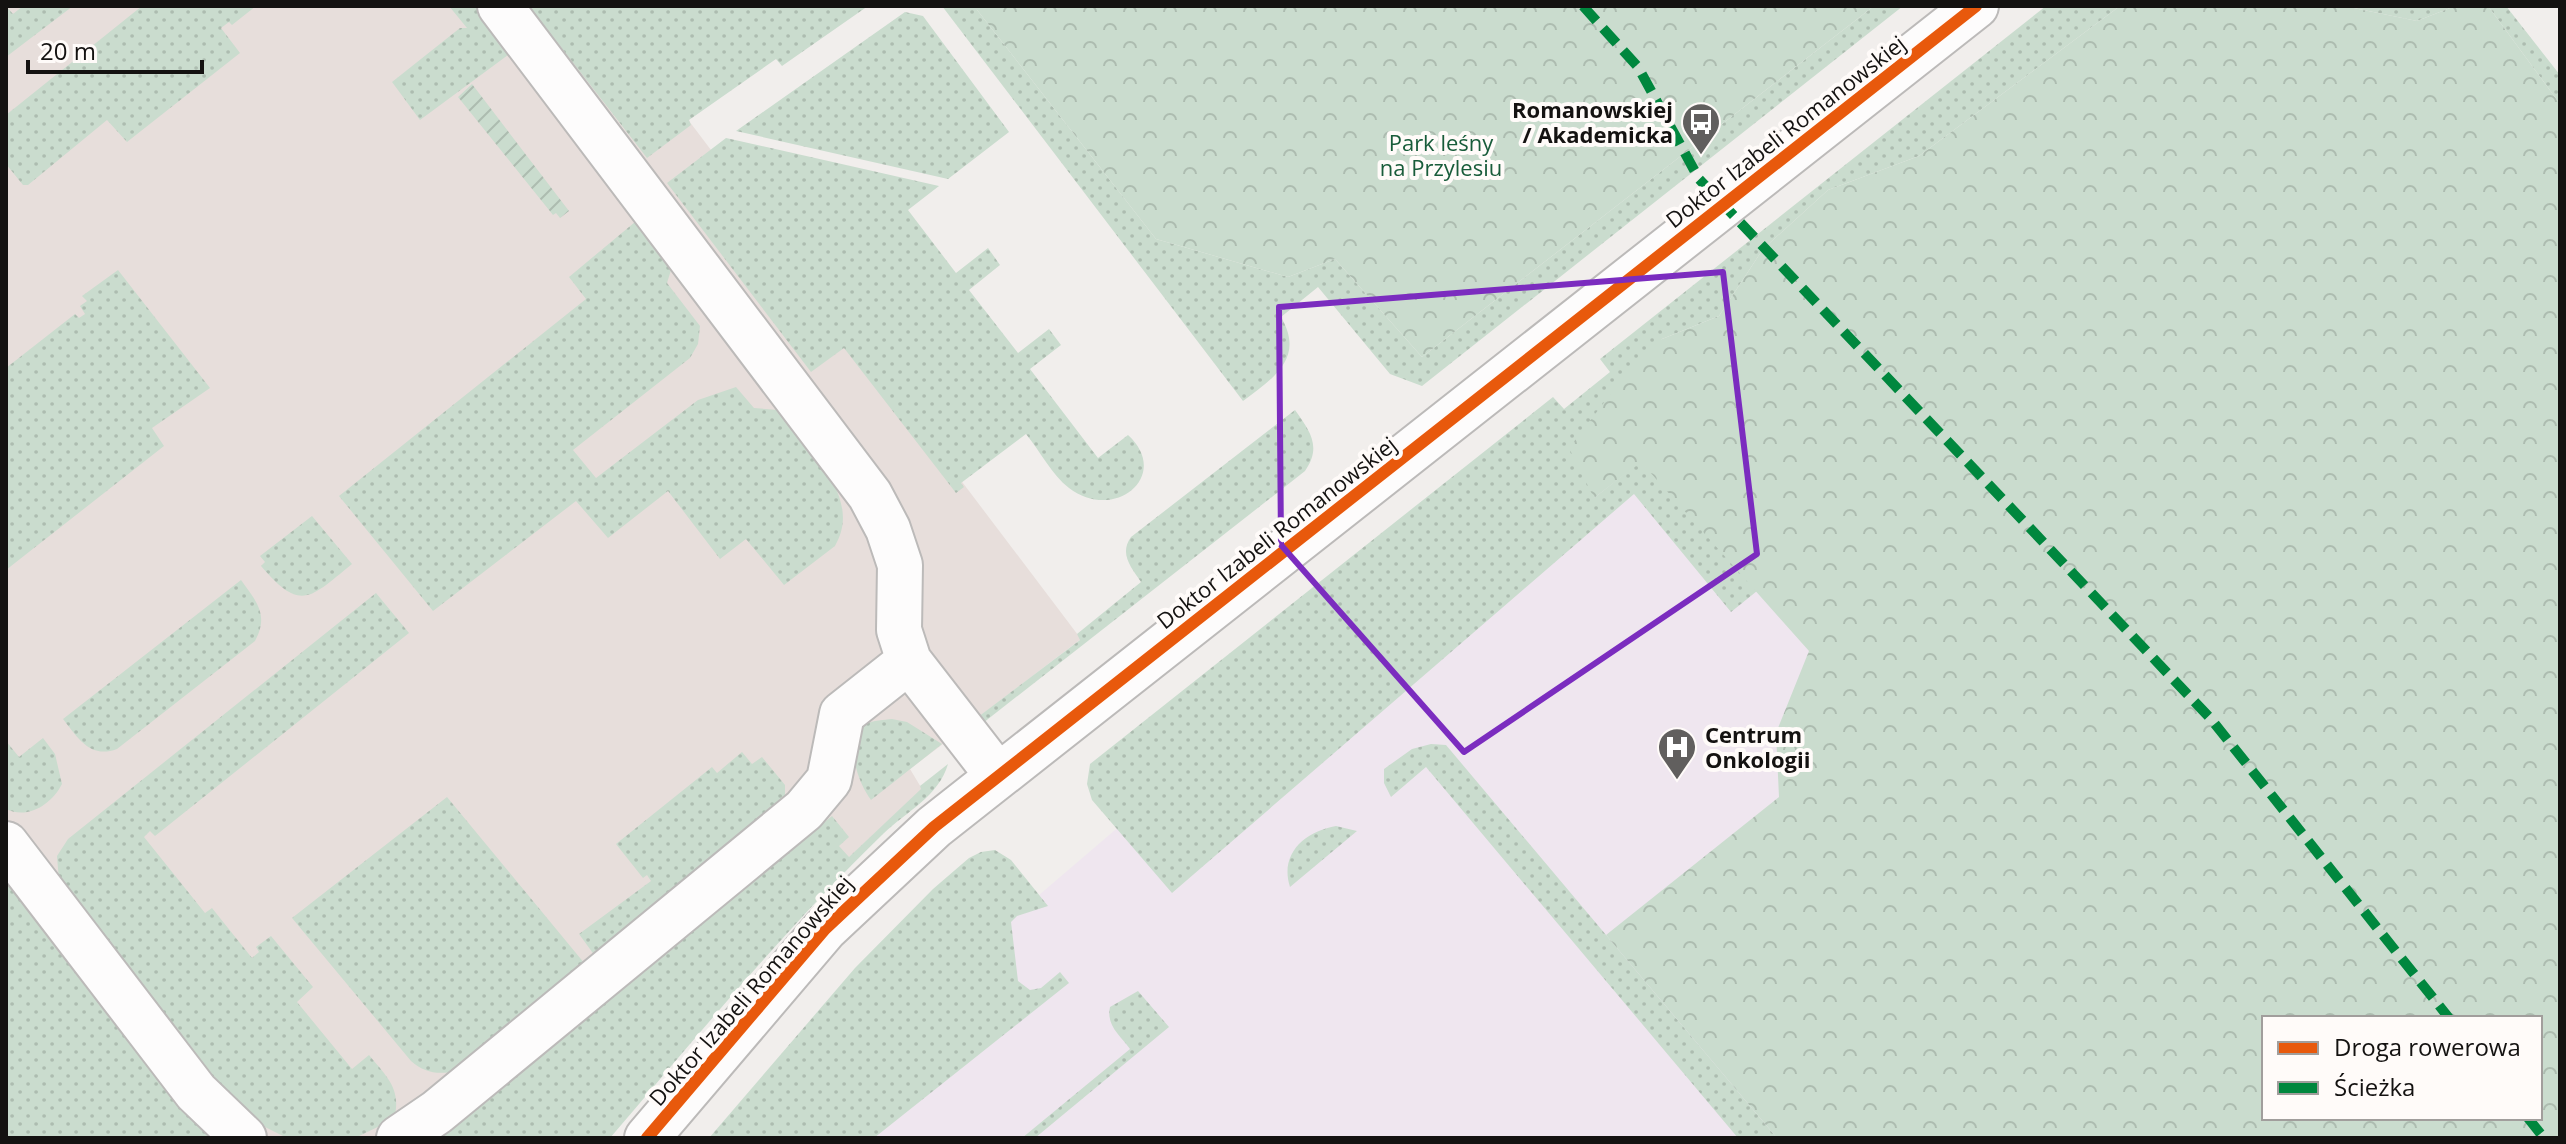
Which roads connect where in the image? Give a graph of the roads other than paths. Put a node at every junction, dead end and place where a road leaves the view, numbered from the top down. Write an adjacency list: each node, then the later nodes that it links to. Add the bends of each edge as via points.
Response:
1 (500, 6): 3 (street, via 870,495 900,565 899,630)
2 (1976, 6): 4 (street, Doktor Izabeli Romanowskiej)
3 (909, 661): 4 (street); 7 (street, via 842,714 829,780 804,810)
4 (998, 776): 8 (street, Doktor Izabeli Romanowskiej, via 934,827 825,929)
5 (6, 844): 6 (street, via 196,1092)
6 (244, 1138)
7 (399, 1138)
8 (647, 1138)

